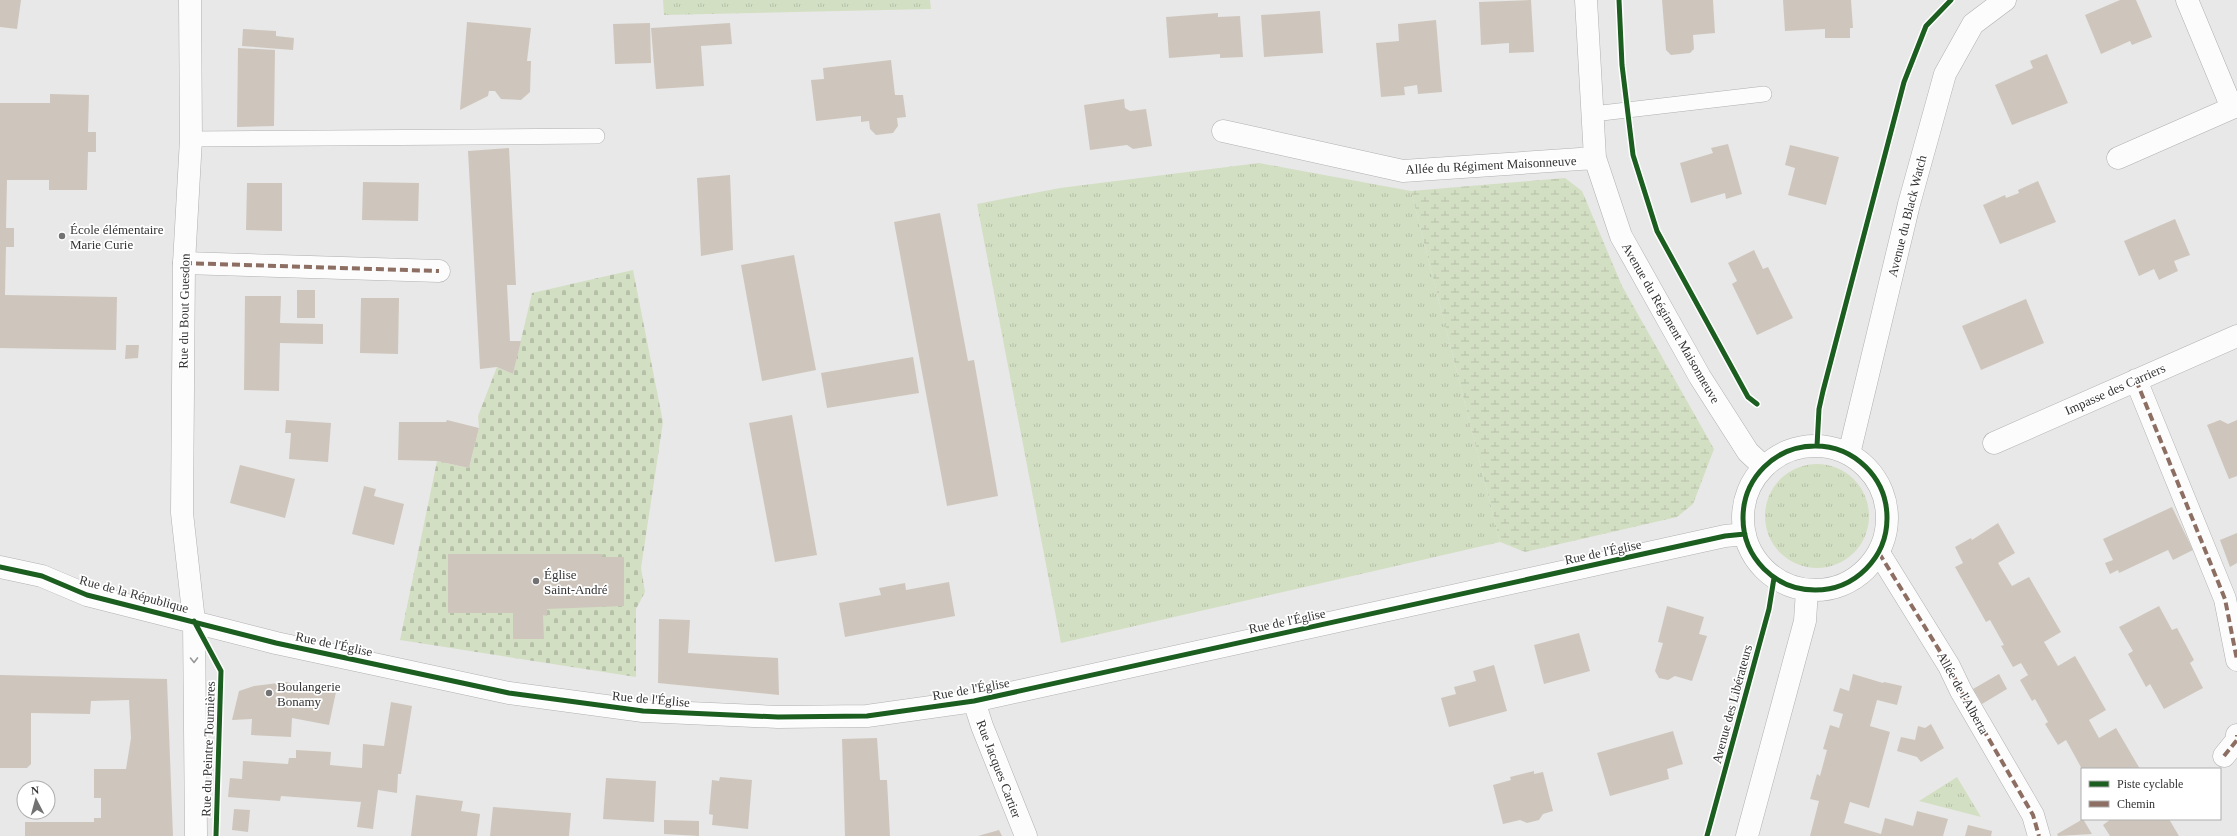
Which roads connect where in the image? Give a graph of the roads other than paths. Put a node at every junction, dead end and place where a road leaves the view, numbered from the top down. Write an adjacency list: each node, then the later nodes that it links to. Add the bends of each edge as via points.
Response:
1 (190, 0): 9 (street, Rue du Bout Guesdon)
2 (1586, 0): 6 (street, Avenue du Régiment Maisonneuve)
3 (2005, 0): 17 (street, Avenue du Black Watch, via 1974,24 1945,74 1909,204)
4 (2187, 0): 11 (street, via 2232,108)
5 (1764, 94): 6 (lane)
6 (1593, 114): 10 (street, Avenue du Régiment Maisonneuve)
7 (1223, 131): 10 (street, Allée du Régiment Maisonneuve, via 1403,171)
8 (598, 136): 9 (lane)
9 (191, 139): 12 (street, Rue du Bout Guesdon)
10 (1595, 158): 18 (street, Avenue du Régiment Maisonneuve, via 1621,236 1636,266 1700,377 1748,452)
11 (2118, 158)
12 (184, 263): 13 (street); 23 (street, Rue du Bout Guesdon, via 182,513)
13 (439, 271)
14 (2237, 336): 15 (street, Impasse des Carriers)
15 (2136, 380): 16 (street, Impasse des Carriers); 24 (street, via 2225,599)
16 (1994, 443)
17 (1849, 454): 18 (street, via 1816,446 1798,448); 20 (street, via 1867,468 1880,486 1887,508 1887,531)
18 (1764, 467): 19 (street, via 1750,487 1744,510)
19 (1745, 534): 22 (street, via 1755,559 1774,578); 25 (street, Rue de l'Église, via 1725,536)
20 (1879, 553): 22 (street, via 1861,574 1836,588); 31 (street, Allée de l'Alberta, via 1949,666 2033,815)
21 (0, 567): 23 (street, Rue de la République, via 42,576 87,595)
22 (1807, 590): 30 (street, via 1805,621)
23 (194, 621): 25 (street, Rue de l'Église, via 276,643 509,693 643,711 778,717 867,716); 28 (street, Rue du Peintre Tournières, one-way to 28)
24 (2237, 660)
25 (974, 701): 29 (street, Rue Jacques Cartier)
26 (2237, 735): 27 (street, via 2237,740)
27 (2224, 756)
28 (196, 836)
29 (1026, 836)
30 (1746, 836)
31 (2039, 836)

